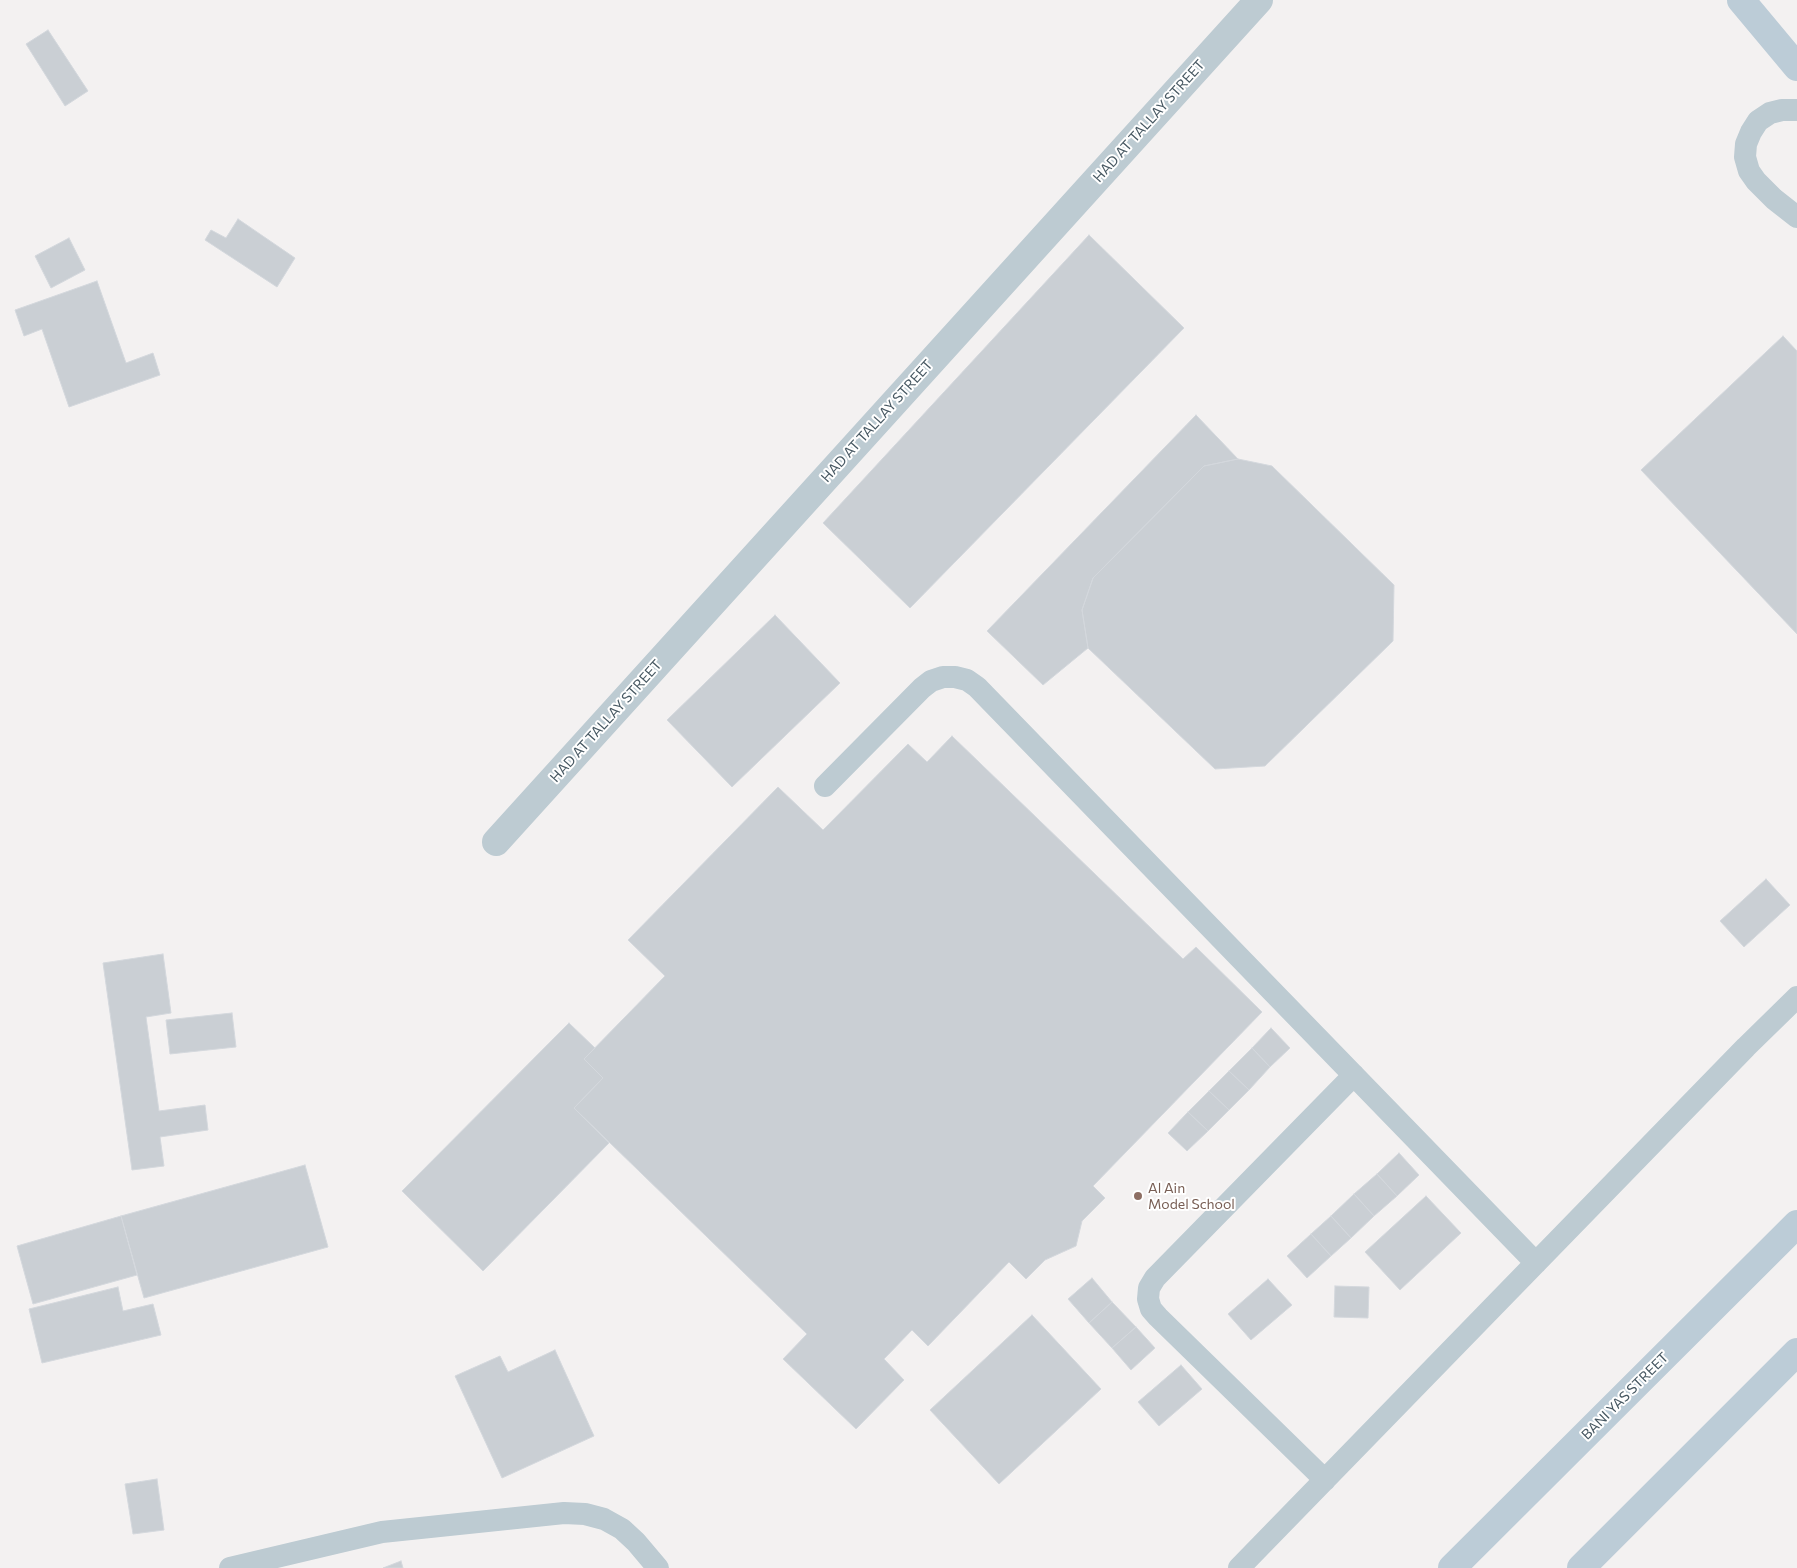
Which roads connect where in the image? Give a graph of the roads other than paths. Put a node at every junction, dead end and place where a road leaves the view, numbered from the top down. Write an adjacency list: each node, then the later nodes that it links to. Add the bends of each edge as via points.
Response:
1 (1258, 0): 7 (street, HAD AT TALLAY STREET)
2 (1741, 0): 3 (main road)
3 (1797, 67)
4 (1797, 110): 5 (lane, via 1770,113 1758,121 1746,144 1745,157 1756,181)
5 (1797, 217)
6 (825, 786): 9 (lane, via 931,681 943,677 967,680)
7 (496, 842)
8 (1797, 997): 11 (lane)
9 (1354, 1075): 11 (lane); 13 (lane, via 1155,1278 1148,1299 1158,1317)
10 (1797, 1224): 17 (main road, BANI YAS STREET)
11 (1536, 1263): 13 (lane)
12 (1797, 1352): 18 (main road)
13 (1325, 1480): 16 (lane)
14 (230, 1568): 15 (lane, via 382,1532 564,1513 585,1514 622,1529)
15 (658, 1568)
16 (1239, 1568)
17 (1452, 1568)
18 (1581, 1568)

